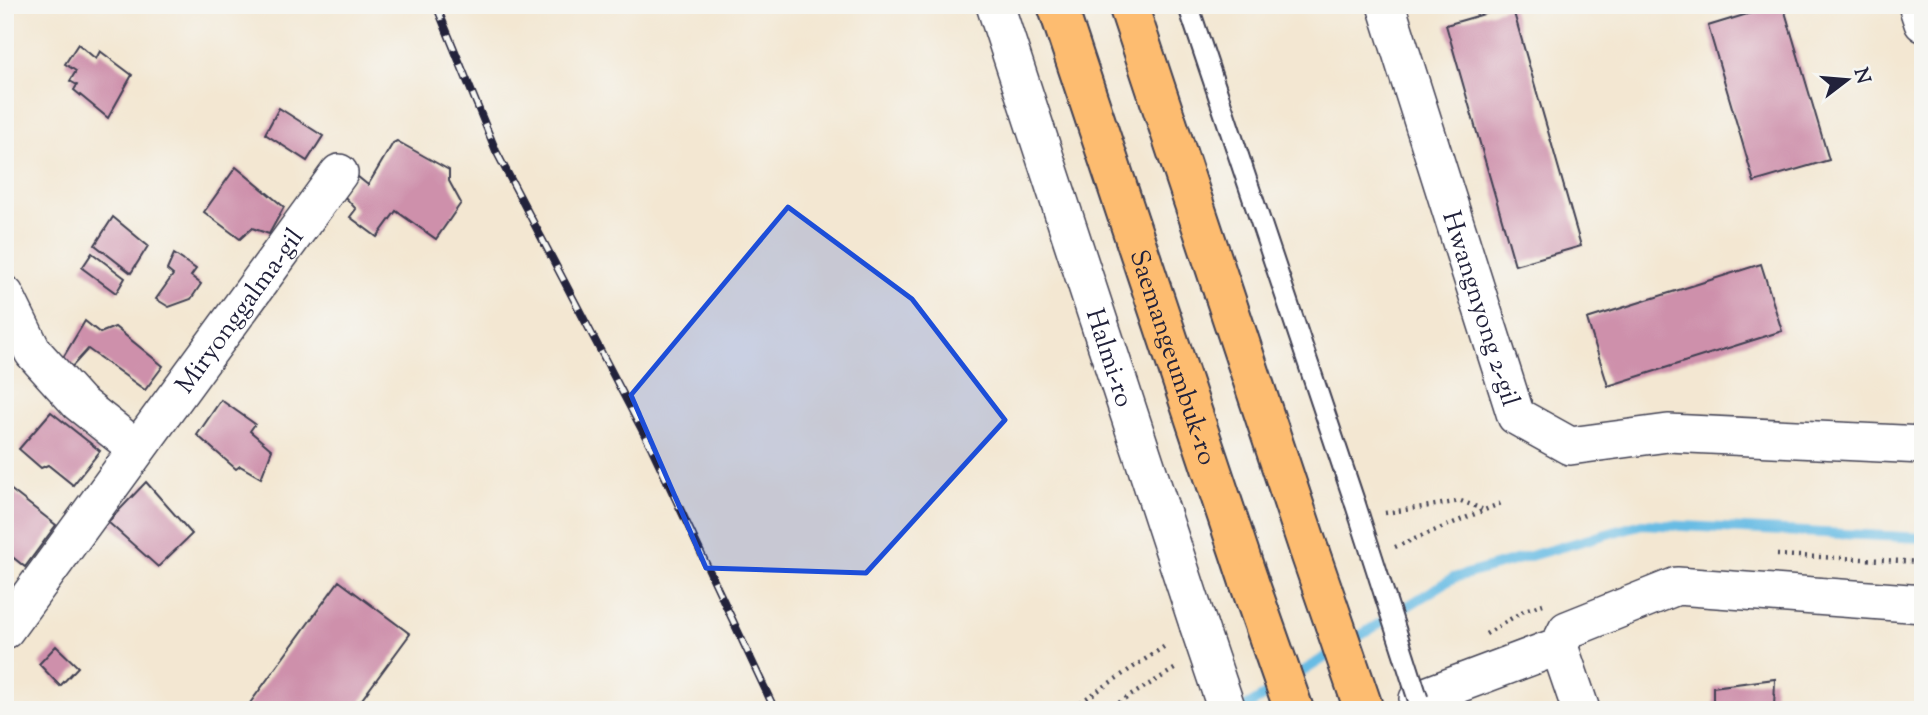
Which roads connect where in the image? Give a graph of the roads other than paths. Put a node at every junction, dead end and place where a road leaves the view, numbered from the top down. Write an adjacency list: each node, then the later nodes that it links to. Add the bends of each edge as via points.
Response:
1 (995, 5): 18 (street, Halmi-ro, bridge)
2 (1057, 5): 19 (highway, Saemangeumbuk-ro, bridge)
3 (1128, 5): 11 (highway)
4 (1148, 5): 11 (highway, via 1220,237)
5 (1188, 5): 17 (lane, bridge)
6 (1386, 5): 12 (street, Hwangnyong 2-gil, via 1516,416 1570,446 1668,433)
7 (1917, 5): 8 (street)
8 (1923, 23)
9 (339, 173): 13 (street, Miryonggalma-gil)
10 (5, 295): 13 (street, via 33,352 79,403)
11 (1265, 422): 20 (highway, bridge)
12 (1923, 445)
13 (136, 448): 15 (street, Miryonggalma-gil)
14 (1923, 604): 16 (street, via 1677,586 1567,630)
15 (5, 630)
16 (1559, 646): 17 (street); 21 (street)
17 (1420, 705)
18 (1227, 710)
19 (1294, 710)
20 (1364, 710)
21 (1581, 710)

